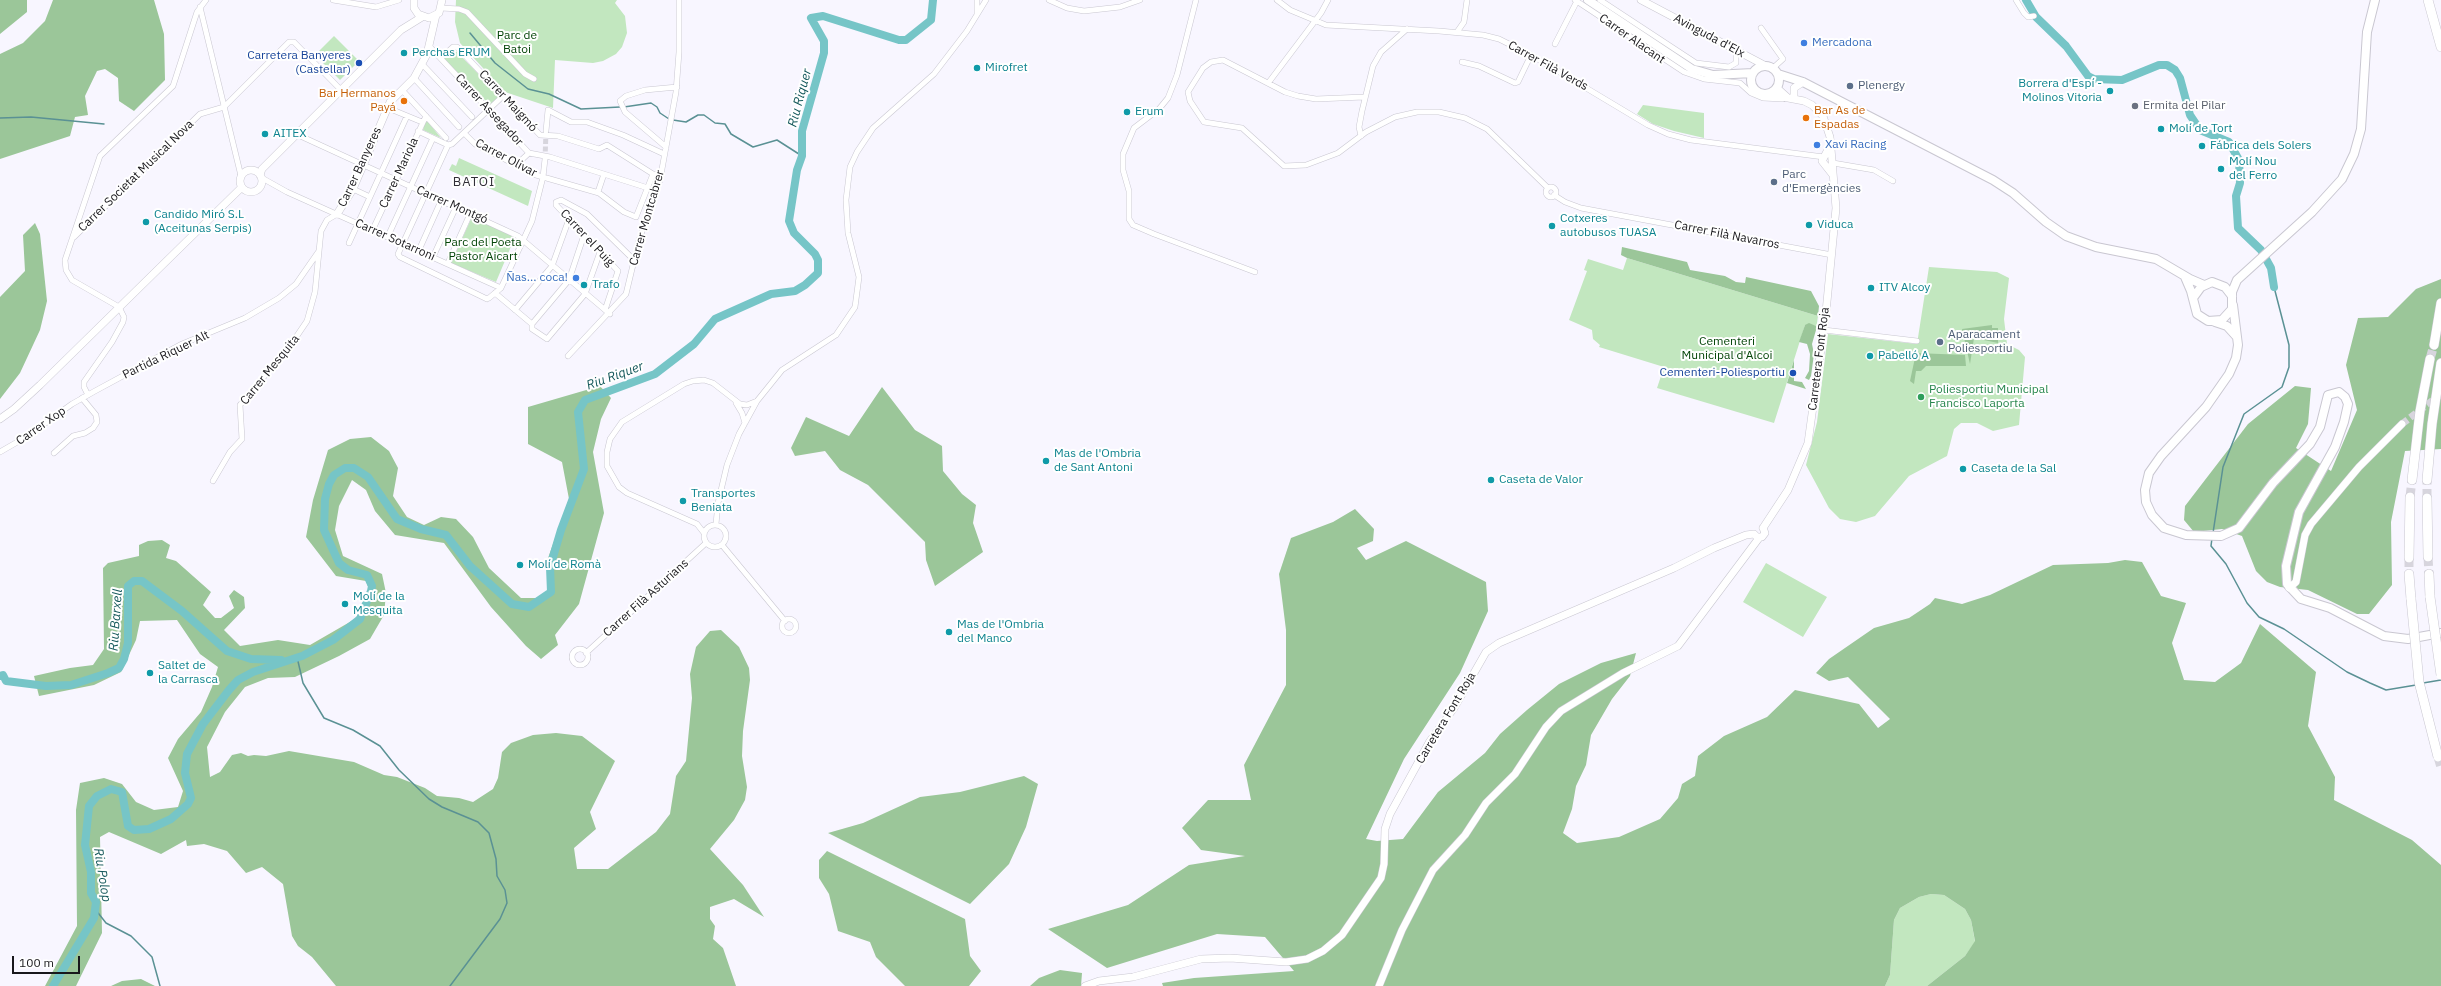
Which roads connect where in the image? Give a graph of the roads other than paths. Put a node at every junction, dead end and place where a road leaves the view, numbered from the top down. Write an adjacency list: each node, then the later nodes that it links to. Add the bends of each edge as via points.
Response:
1 (206, 0): 22 (street)
2 (333, 0): 3 (street, via 376,7)
3 (399, 0)
4 (679, 0): 50 (street, Carrer Montcabrer)
5 (977, 0): 26 (street)
6 (986, 0): 26 (street)
7 (1049, 0): 8 (street, via 1067,8 1084,11 1120,7)
8 (1140, 0)
9 (1196, 0): 118 (street, via 1177,75 1168,98 1159,109 1134,128 1123,154 1123,170 1129,191 1129,219 1133,225 1141,229)
10 (1276, 0): 27 (street, Carrer Filà Verds)
11 (1328, 0): 27 (street)
12 (1467, 0): 31 (street, via 1464,22)
13 (1576, 0): 33 (street, Carrer Filà Verds); 44 (street, Carrer Alacant, via 1665,61)
14 (1588, 0): 43 (main road, Carrer Alacant, via 1681,63)
15 (1600, 0): 40 (street, Carrer Alacant)
16 (1641, 0): 36 (street, Avinguda d'Elx)
17 (2016, 0): 24 (street, via 2028,17)
18 (2375, 0): 120 (main road, via 2367,32 2364,111 2358,144 2350,163 2337,185 2304,220)
19 (2428, 0): 34 (highway)
20 (412, 2): 25 (street); 30 (street)
21 (442, 4): 23 (street); 46 (street, via 467,12 525,74)
22 (200, 7): 57 (street); 106 (street, via 173,86 100,156)
23 (436, 15): 25 (street); 32 (street, Carrer Banyeres)
24 (2034, 16)
25 (423, 17): 30 (street); 32 (street, via 430,25)
26 (976, 17): 146 (street, via 934,74 868,133 853,160 846,200 848,233 859,277 858,295 852,312 832,338 782,370)
27 (1315, 22): 29 (street, Carrer Filà Verds, via 1335,26); 48 (street)
28 (1761, 28): 42 (street, via 1782,59)
29 (1407, 29): 31 (street, Carrer Filà Verds); 55 (street, via 1377,58)
30 (401, 30): 51 (street)
31 (1457, 32): 37 (street, Carrer Filà Verds, via 1499,39)
32 (432, 36): 35 (street, Carrer Banyeres)
33 (1555, 44)
34 (2441, 48)
35 (432, 49): 38 (street, Carrer Assegador); 41 (street, Carrer Banyeres)
36 (1736, 50): 40 (street, Carrer Alacant, via 1736,61 1728,68); 42 (street, Avinguda d'Elx)
37 (1531, 55): 39 (street, via 1518,82 1515,83 1479,66); 77 (street, Carrer Filà Verds, via 1648,125 1668,134 1691,140 1814,156)
38 (441, 58): 54 (street, Carrer Maigmó, via 453,47 457,47); 59 (street, Carrer Assegador)
39 (1462, 62)
40 (1696, 63): 43 (street, Carrer Alacant)
41 (422, 64): 45 (street, Carrer Banyeres); 62 (street)
42 (1762, 70): 43 (main road, Carrer Alacant, via 1739,75); 47 (main road); 49 (main road); 53 (main road, via 1755,90)
43 (1701, 72): 44 (street, Carrer Alacant)
44 (1691, 75): 56 (street, Carrer Alacant, via 1740,83 1751,93 1763,98)
45 (414, 78): 52 (street, Carrer Banyeres); 64 (street)
46 (534, 79)
47 (1799, 81): 49 (main road, via 1786,81); 56 (street); 119 (main road, via 1993,180 2066,236 2096,247 2156,259)
48 (1269, 82): 55 (street, via 1285,92 1309,98); 69 (street, via 1229,61 1220,60 1211,62 1203,68 1189,89 1188,95 1204,122 1242,128 1284,166 1306,164 1328,157 1346,149)
49 (1778, 87): 53 (main road); 56 (street)
50 (677, 89): 73 (street, Carrer Montcabrer); 73 (street, via 640,91 622,98 620,104 624,112)
51 (341, 90): 57 (street, via 291,41); 68 (street)
52 (402, 90): 58 (street, Carrer Banyeres); 61 (street)
53 (1767, 94): 56 (street)
54 (503, 96): 59 (street); 83 (street, Carrer Maigmó, via 540,135 558,136 600,149 607,145)
55 (1364, 97): 69 (street, via 1360,122)
56 (1790, 98): 77 (street, via 1809,103 1820,112 1827,124 1831,144)
57 (224, 107): 80 (street); 106 (street, Carrer Societat Musical Nova, via 200,114)
58 (388, 108): 60 (street); 79 (street, Carrer Banyeres)
59 (488, 109): 67 (street); 74 (street, Carrer Assegador)
60 (407, 116): 63 (street); 81 (street)
61 (426, 116): 63 (street, Carrer Mariola); 71 (street)
62 (472, 117)
63 (422, 122): 65 (street, Carrer Mariola)
64 (460, 127)
65 (418, 131): 70 (street); 87 (street, Carrer Mariola)
66 (546, 131): 75 (street, via 548,110 571,122 587,122 623,134)
67 (464, 132): 72 (street); 78 (street, Carrer Olivar, via 475,144)
68 (296, 134): 79 (street, Carrer Montgó); 84 (street)
69 (1361, 136): 113 (street, Carrer Filà Navarros, via 1402,114 1431,111 1457,115 1494,134 1548,188 1547,195 1554,195 1564,202 1581,208)
70 (433, 138): 72 (street); 89 (street)
71 (446, 138)
72 (448, 145): 94 (street)
73 (666, 147): 75 (street, Carrer Montcabrer)
74 (529, 153): 78 (street); 82 (street, Carrer Assegador)
75 (664, 154): 85 (street, Carrer Montcabrer)
76 (545, 159): 86 (street)
77 (1828, 161): 88 (street, Carrer Filà Verds, via 1874,170); 113 (street, Carretera Font Roja, via 1835,179 1836,216)
78 (516, 165): 86 (street, Carrer Olivar)
79 (363, 166): 81 (street, Carrer Montgó); 91 (street, Carrer Banyeres)
80 (242, 173): 84 (street); 92 (street, via 239,182)
81 (380, 174): 87 (street, Carrer Montgó); 95 (street)
82 (604, 174): 90 (street, Carrer Assegador); 93 (street)
83 (653, 174): 85 (street); 90 (street, Carrer Montcabrer)
84 (261, 176): 92 (street, via 255,192); 98 (street, Carrer Sotarroni)
85 (660, 176): 115 (street, Carrer Montcabrer)
86 (543, 177): 93 (street, Carrer Olivar); 107 (street, via 532,221)
87 (396, 180): 89 (street, Carrer Montgó); 103 (street, Carrer Mariola)
88 (1893, 181)
89 (410, 187): 94 (street, Carrer Montgó); 105 (street)
90 (648, 188): 100 (street, Carrer Montcabrer)
91 (352, 189): 95 (street); 98 (street, Carrer Banyeres)
92 (241, 190): 130 (street)
93 (598, 192): 100 (street, Carrer Olivar, via 624,212)
94 (426, 194): 96 (street, Carrer Montgó); 108 (street)
95 (370, 197): 102 (street)
96 (441, 201): 97 (street, Carrer Montgó); 110 (street)
97 (456, 207): 99 (street, Carrer Montgó); 114 (street)
98 (337, 214): 102 (street, Carrer Sotarroni); 111 (street, Carrer Banyeres, via 322,228)
99 (470, 214): 107 (street, Carrer Montgó); 116 (street)
100 (637, 217)
101 (569, 218): 104 (street, Carrer el Puig); 115 (street, Carrer el Puig, via 556,205 557,200 587,214); 117 (street)
102 (358, 224): 103 (street, Carrer Sotarroni); 109 (street)
103 (374, 229): 105 (street, Carrer Sotarroni)
104 (584, 235): 112 (street, Carrer el Puig); 121 (street)
105 (388, 236): 108 (street, Carrer Sotarroni)
106 (72, 239): 130 (street, via 65,265 69,277 78,285)
107 (524, 240): 117 (street, Carrer Montgó); 124 (street)
108 (404, 243): 110 (street, Carrer Sotarroni); 125 (street, via 398,253 400,257 488,299)
109 (349, 244)
110 (418, 250): 114 (street, Carrer Sotarroni)
111 (319, 251): 134 (street, Carrer Banyeres, via 288,292); 155 (street, Carrer Mesquita, via 314,296 307,321 290,346 240,405 242,439 230,452)
112 (600, 252): 126 (street); 132 (street, Carrer el Puig, via 618,271)
113 (1832, 255): 137 (street, Carretera Font Roja)
114 (433, 256): 116 (street, Carrer Sotarroni)
115 (634, 260): 133 (street, Carrer Montcabrer, via 626,294)
116 (448, 263): 124 (street, Carrer Sotarroni)
117 (552, 266): 121 (street, Carrer Montgó); 131 (street)
118 (1255, 272)
119 (2185, 276): 123 (main road); 127 (main road)
120 (2240, 277): 122 (main road); 128 (main road, via 2234,286)
121 (569, 280): 126 (street, Carrer Montgó); 136 (street)
122 (2219, 284): 123 (main road); 128 (main road, via 2227,288)
123 (2204, 285): 127 (main road, via 2197,290)
124 (501, 288): 125 (street)
125 (496, 293): 131 (street)
126 (585, 294): 132 (street, Carrer Montgó); 136 (street, via 548,338 544,340 532,329)
127 (2194, 298): 135 (main road, via 2197,314 2205,320)
128 (2232, 301): 135 (main road, via 2228,315); 138 (main road)
129 (2441, 303): 140 (highway)
130 (119, 307): 144 (street, via 123,313 123,322 102,358 84,382); 148 (street, via 14,409)
131 (515, 310): 136 (street)
132 (605, 310): 133 (street, Carrer Montgó)
133 (610, 314): 141 (street, Carrer Montcabrer)
134 (245, 318): 144 (street, Partida Riquer Alt, via 189,340)
135 (2215, 322): 138 (main road, via 2227,326)
136 (532, 324)
137 (1824, 330): 139 (street); 160 (street, Carretera Font Roja, via 1806,450 1788,490 1763,528 1765,534)
138 (2237, 338): 167 (main road, via 2238,352 2229,374 2206,407 2157,462 2146,481 2146,502 2157,521 2174,532 2196,536 2221,536 2239,528 2273,483 2306,449 2320,427 2328,395 2337,391 2341,393 2348,404 2344,422 2335,447 2299,512 2286,570)
139 (1917, 341)
140 (2434, 344)
141 (568, 356)
142 (2430, 359): 153 (highway, via 2420,411)
143 (2441, 363): 154 (highway, via 2432,416)
144 (88, 395): 145 (street, Partida Riquer Alt)
145 (82, 398): 151 (street, Carrer Xop, via 26,438); 152 (street, via 96,415 97,422 85,433 73,436)
146 (757, 401): 147 (street, via 745,405); 149 (street)
147 (735, 402): 149 (street, via 742,413); 159 (street, via 713,383 697,380 688,382 622,422 608,445 606,456 609,471 622,490 697,524)
148 (0, 419)
149 (744, 423): 158 (street, via 725,472)
150 (2402, 424): 167 (street, via 2359,467 2311,524 2305,535 2296,582)
151 (0, 452)
152 (54, 453)
153 (2412, 480)
154 (2427, 480)
155 (213, 481)
156 (2410, 497): 164 (highway)
157 (2427, 498): 163 (highway)
158 (716, 524): 159 (street, via 708,526); 162 (street, via 726,532 726,539)
159 (704, 533): 161 (street)
160 (1756, 536): 173 (street, Carretera Font Roja, via 1746,535 1714,548 1674,568 1499,643 1486,652 1454,708 1430,741 1390,814 1384,836 1381,878 1342,935 1323,952 1307,959 1286,962 1230,958 1201,959); 174 (street, via 1678,646 1623,673 1561,711 1546,727 1515,774 1486,803 1465,835 1433,870 1402,930)
161 (706, 543): 162 (street, via 712,547); 170 (street, Carrer Filà Asturians)
162 (722, 545): 168 (street)
163 (2428, 557)
164 (2409, 558)
165 (2409, 574): 172 (highway, bridge, via 2419,682)
166 (2428, 574): 171 (highway, bridge)
167 (2289, 588): 169 (main road, via 2301,599 2330,608 2384,636 2408,639)
168 (785, 620)
169 (2441, 633)
170 (586, 653)
171 (2441, 675)
172 (2438, 757)
173 (1085, 986)
174 (1379, 986)

